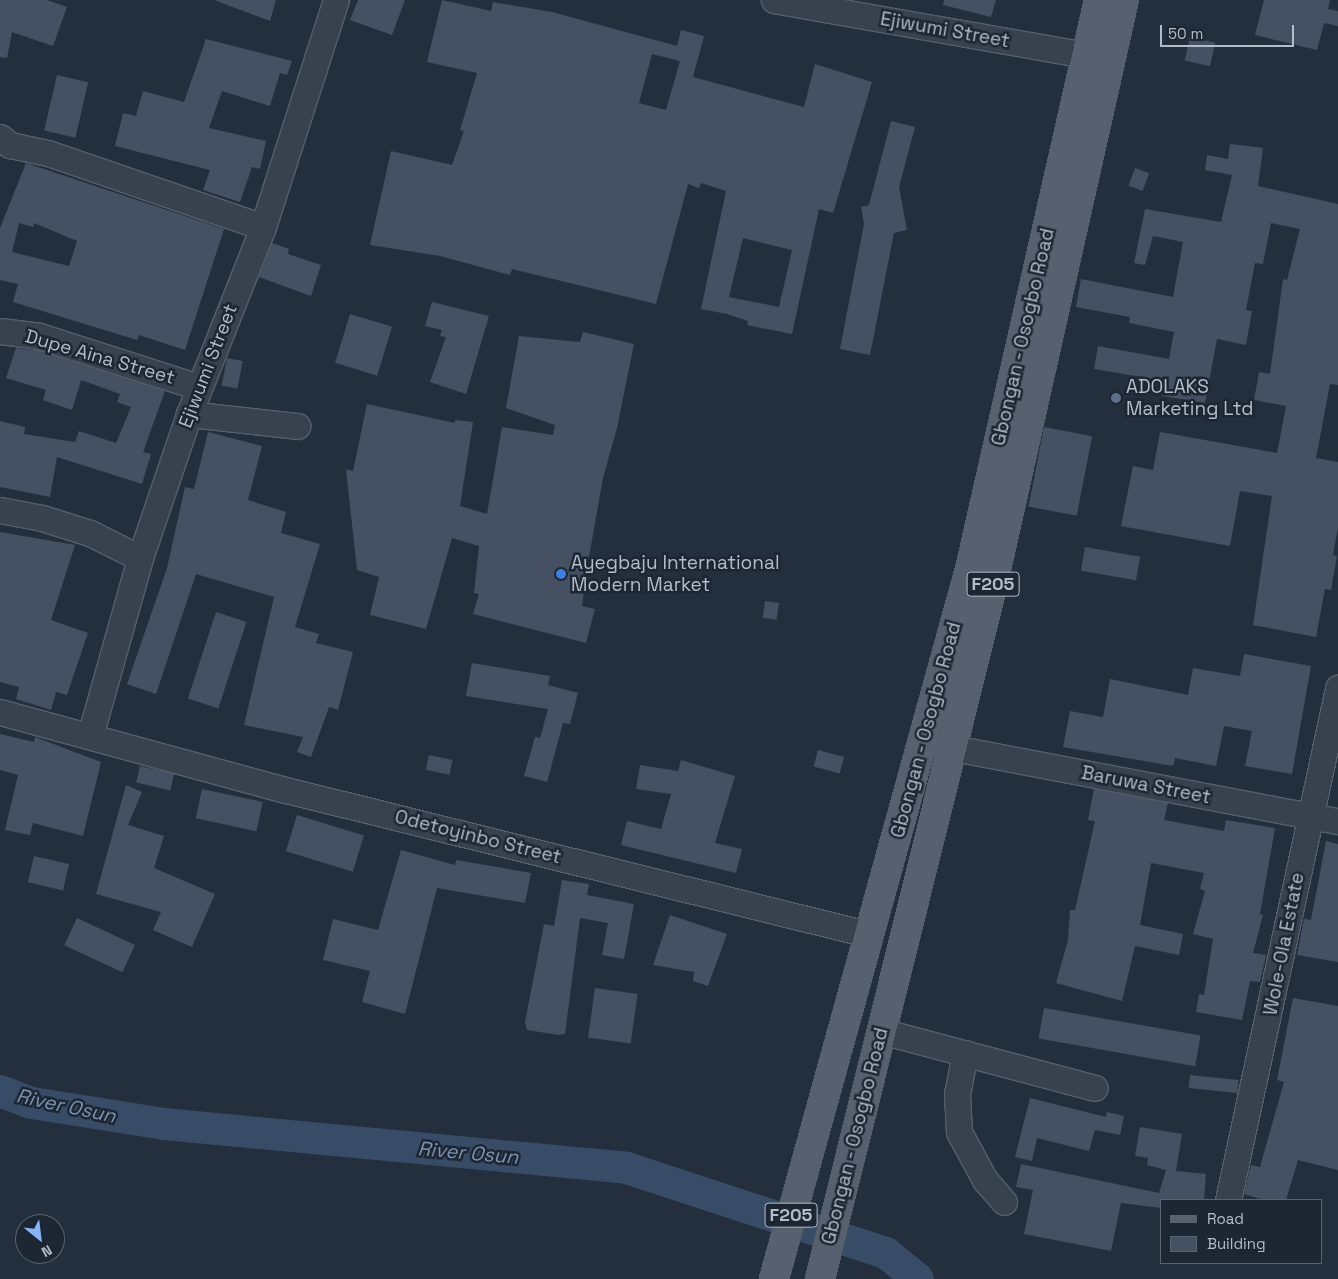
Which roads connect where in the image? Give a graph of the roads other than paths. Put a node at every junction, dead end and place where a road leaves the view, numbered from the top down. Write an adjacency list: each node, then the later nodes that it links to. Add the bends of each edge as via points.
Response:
1 (336, 0): 8 (street, Ejiwumi Street)
2 (774, 0): 5 (street, Ejiwumi Street)
3 (1099, 0): 6 (main road, Gbongan - Osogbo Road / F205)
4 (1124, 0): 18 (main road, Gbongan - Osogbo Road / F205)
5 (832, 5): 6 (street, Ejiwumi Street)
6 (1087, 55): 21 (main road, Gbongan - Osogbo Road / F205, via 970,569 890,866)
7 (0, 137): 8 (street, via 10,145 48,153)
8 (263, 227): 10 (street, Ejiwumi Street)
9 (0, 330): 10 (street, Dupe Aina Street, via 39,336)
10 (199, 387): 11 (street, Ejiwumi Street)
11 (189, 414): 12 (street); 14 (street, Ejiwumi Street)
12 (297, 426)
13 (0, 510): 14 (street, via 42,518 90,533)
14 (140, 558): 17 (street, Ejiwumi Street)
15 (1338, 688): 19 (street, Wole-Ola Estate)
16 (0, 712): 17 (street, Odetoyinbo Street)
17 (90, 736): 21 (street, Odetoyinbo Street, via 286,790)
18 (954, 748): 19 (street, Baruwa Street); 22 (main road, Gbongan - Osogbo Road / F205)
19 (1309, 815): 20 (street, Baruwa Street); 25 (street, Wole-Ola Estate, via 1273,1004)
20 (1338, 821)
21 (867, 934): 27 (main road, Gbongan - Osogbo Road / F205)
22 (881, 1031): 23 (street); 28 (main road, Gbongan - Osogbo Road / F205)
23 (965, 1053): 24 (street); 26 (street, via 957,1094 959,1132 985,1180)
24 (1095, 1088)
25 (1228, 1199)
26 (1004, 1202)
27 (774, 1279)
28 (820, 1279)

